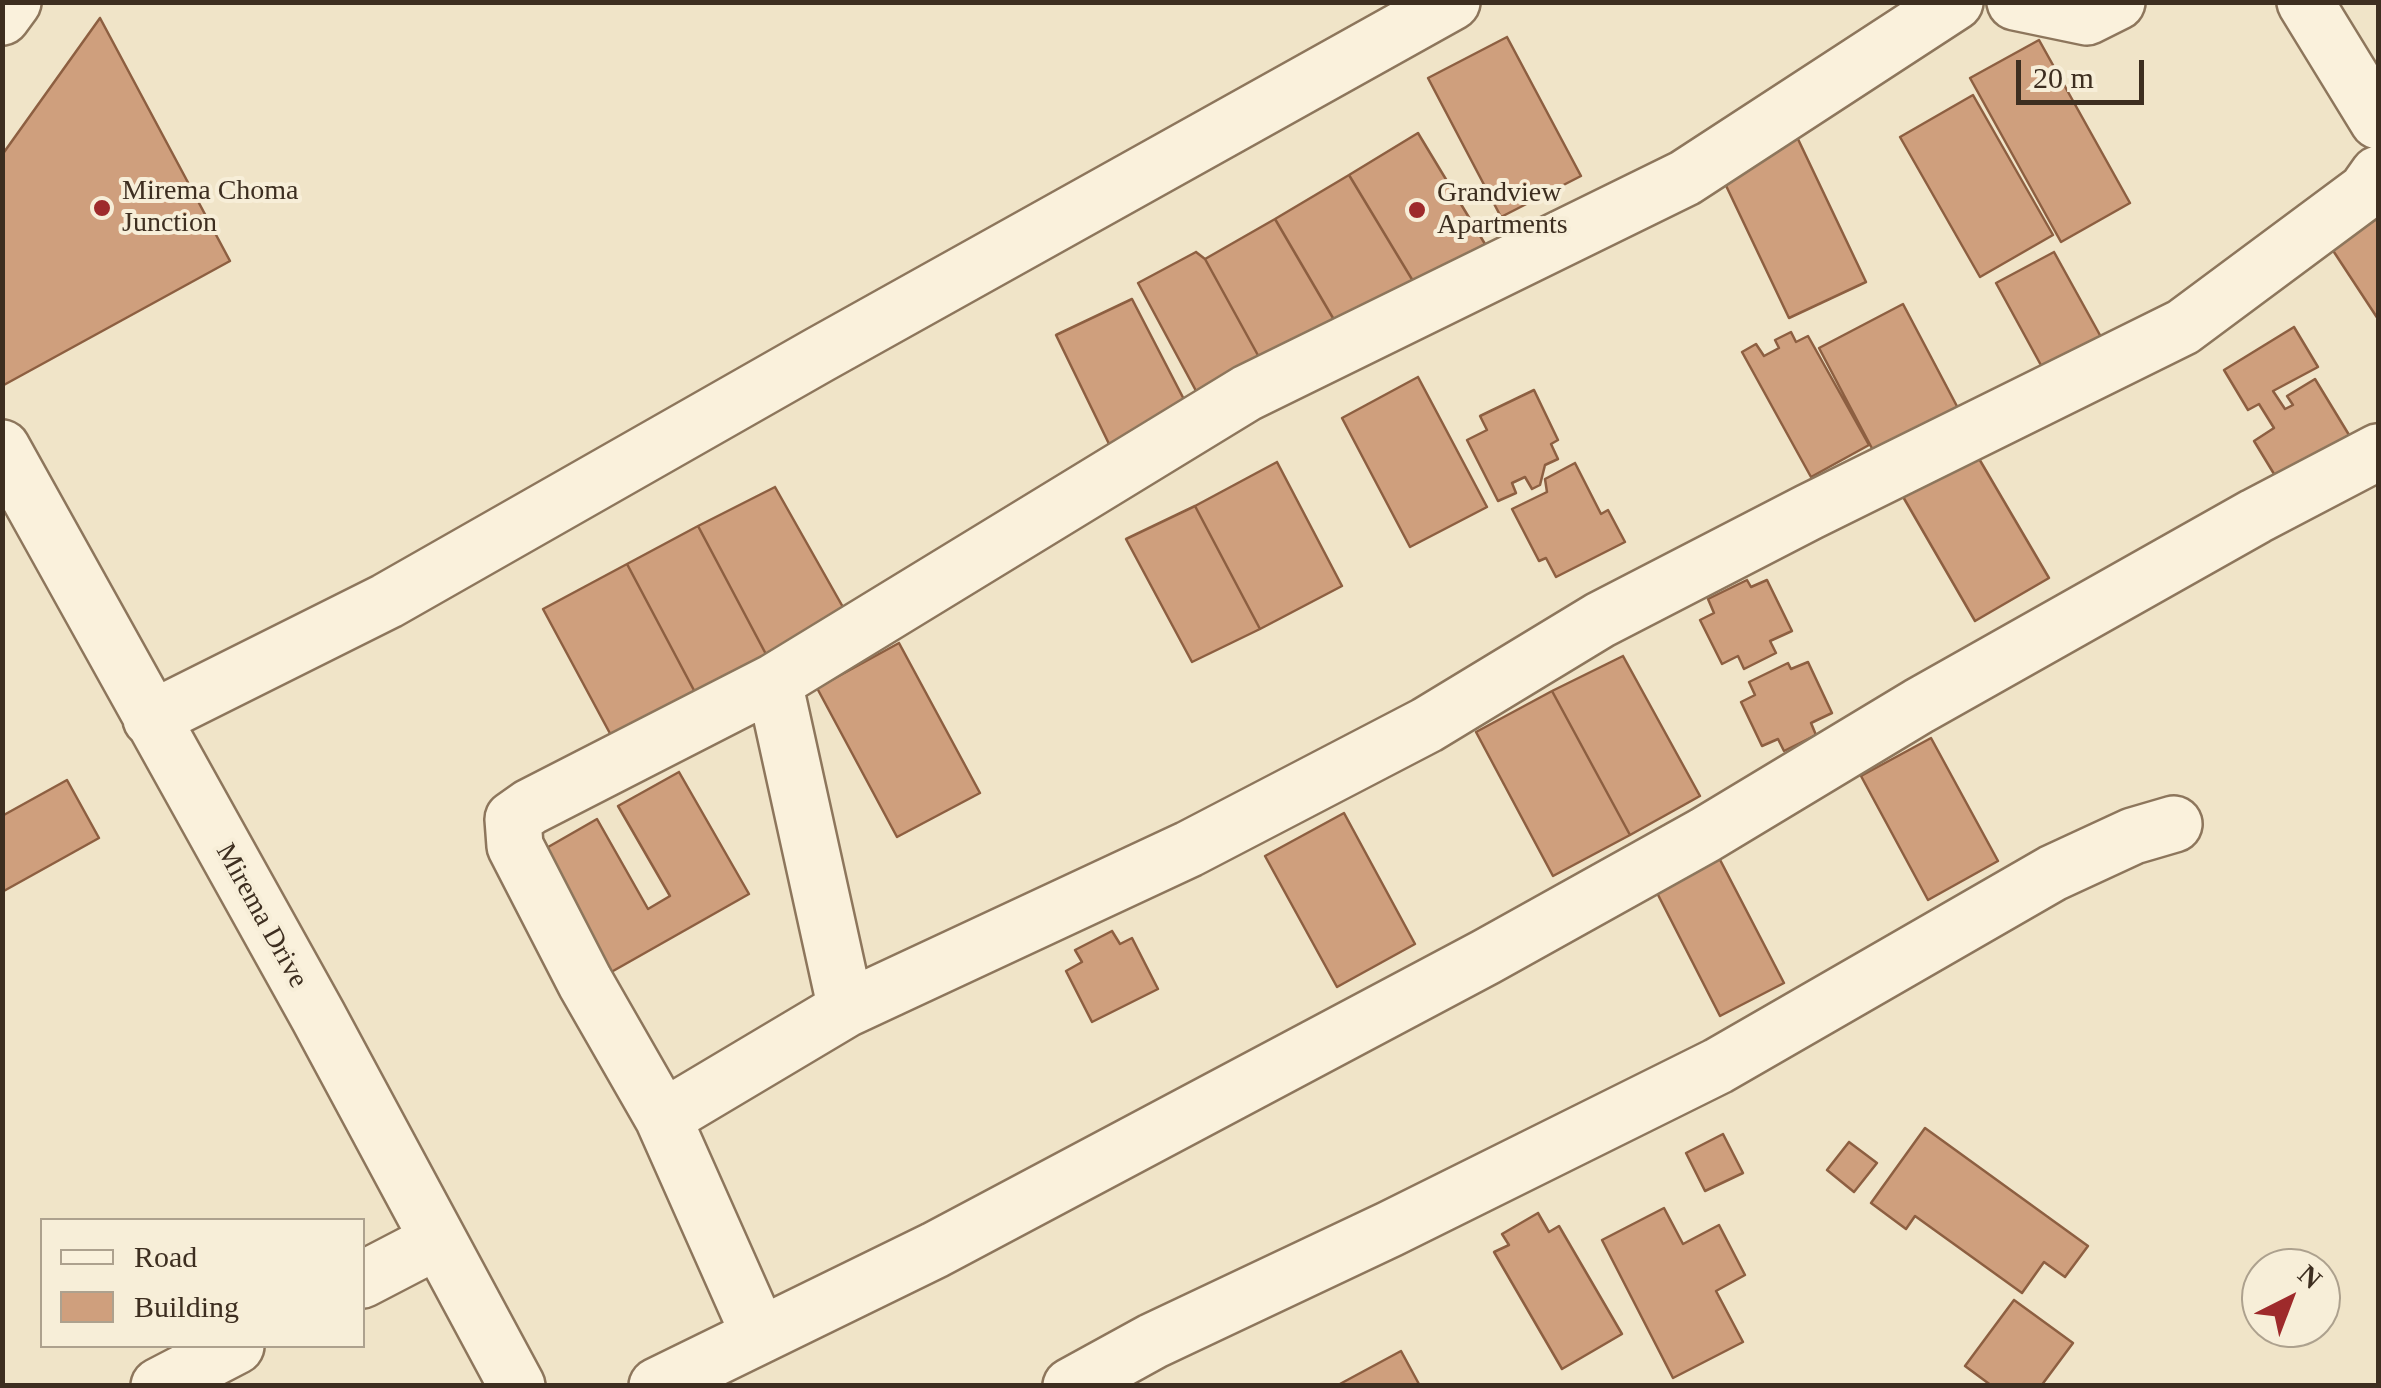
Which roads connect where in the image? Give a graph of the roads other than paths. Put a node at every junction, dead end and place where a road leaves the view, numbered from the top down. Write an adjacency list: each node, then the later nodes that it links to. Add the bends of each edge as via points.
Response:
1 (13, 2): 7 (street)
2 (1452, 2): 13 (street, via 387,602)
3 (1954, 2): 12 (street, via 1685,178 1246,393)
4 (2015, 2): 5 (street, via 2088,17)
5 (2116, 2)
6 (2305, 2): 8 (street)
7 (2, 17)
8 (2378, 122)
9 (2378, 174): 15 (street, via 2366,191 2183,327 1600,620 1427,725 1221,832)
10 (2, 448): 13 (street, Mirema Drive)
11 (2378, 452): 20 (street, via 1936,696 1486,957)
12 (774, 682): 15 (street); 16 (street, via 514,819 515,846)
13 (150, 720): 17 (street, Mirema Drive)
14 (2174, 824): 24 (street, via 2053,873 1718,1066)
15 (846, 1009): 16 (street)
16 (662, 1118): 20 (street)
17 (437, 1241): 18 (street); 22 (street, Mirema Drive)
18 (365, 1278)
19 (232, 1348): 21 (street)
20 (748, 1356): 23 (street)
21 (160, 1386)
22 (517, 1386)
23 (657, 1386)
24 (1071, 1386)

